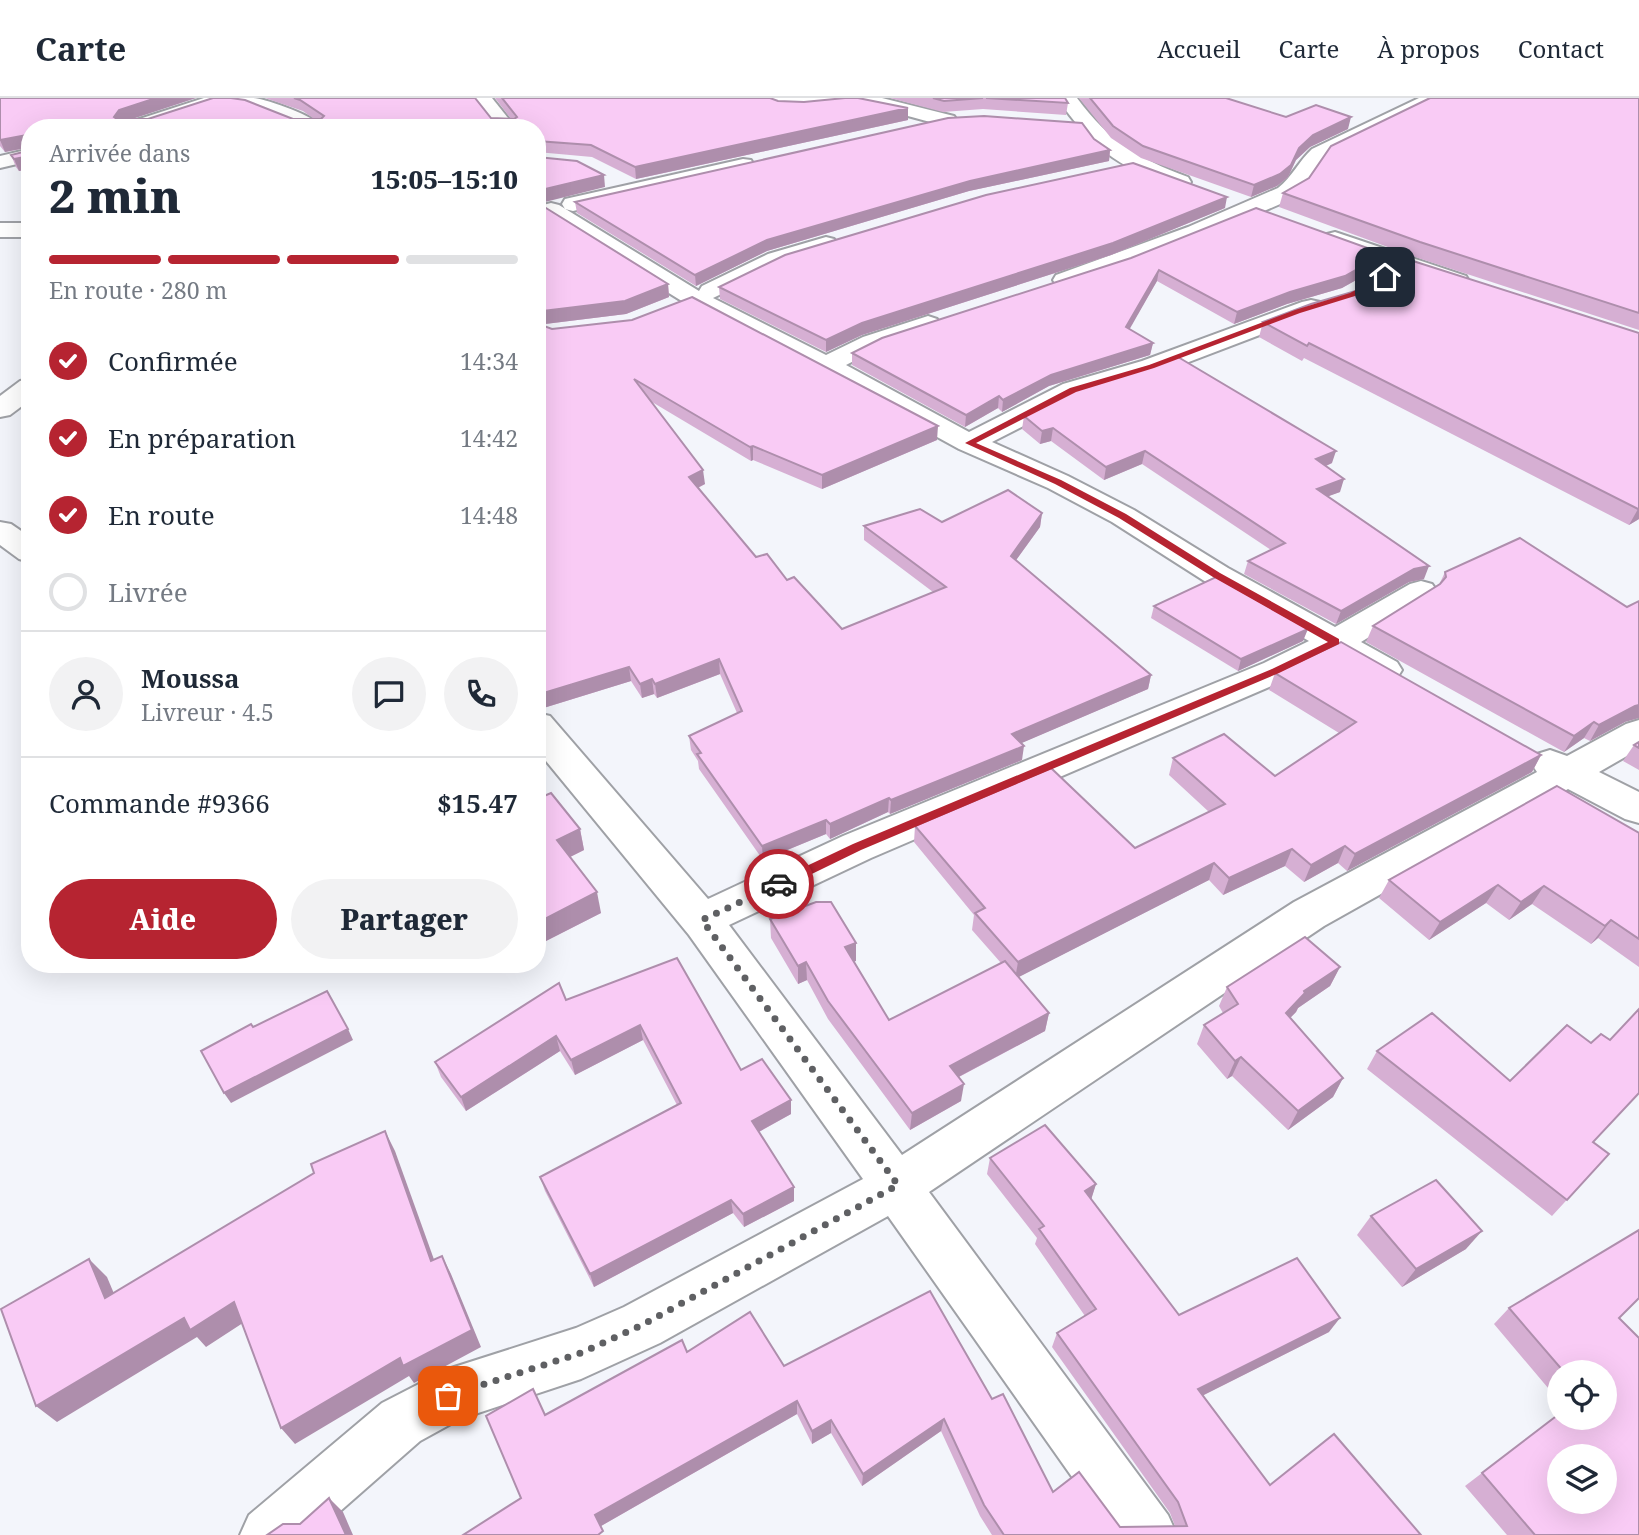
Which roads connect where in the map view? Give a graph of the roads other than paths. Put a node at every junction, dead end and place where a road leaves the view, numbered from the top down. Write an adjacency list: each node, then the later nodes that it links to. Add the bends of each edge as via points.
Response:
1 (482, 98): 7 (street)
2 (769, 98): 10 (street, via 786,105 849,99 956,119)
3 (1068, 98): 9 (street)
4 (1435, 98): 18 (street, via 1319,153 1286,193)
5 (159, 119): 6 (street, via 232,98)
6 (295, 119)
7 (499, 119)
8 (1061, 124): 9 (street)
9 (1086, 125): 14 (street, via 1102,144)
10 (906, 129)
11 (21, 157): 13 (street)
12 (770, 159): 17 (street)
13 (0, 162)
14 (1133, 164): 15 (street); 18 (street)
15 (1098, 171)
16 (609, 177): 17 (street)
17 (634, 188): 19 (street)
18 (1251, 209): 21 (street); 28 (street)
19 (546, 211)
20 (546, 213): 31 (street)
21 (1277, 218)
22 (0, 230): 23 (street)
23 (21, 230)
24 (1315, 232): 26 (street)
25 (844, 239): 31 (street, via 776,259)
26 (1406, 264): 27 (street); 29 (street)
27 (1375, 283)
28 (1045, 287)
29 (1484, 289)
30 (1340, 299): 36 (street, via 1073,390)
31 (682, 303): 33 (street)
32 (947, 317): 33 (street, via 872,342)
33 (826, 365): 36 (street)
34 (21, 394): 35 (street)
35 (0, 409)
36 (969, 443): 40 (street, via 1123,516)
37 (0, 531): 38 (street)
38 (21, 546)
39 (1421, 591): 40 (street)
40 (1336, 642): 41 (street); 47 (street, via 857,847)
41 (1405, 681)
42 (1639, 733): 45 (street)
43 (546, 736): 47 (street)
44 (1521, 747): 45 (street)
45 (1567, 773): 46 (street); 48 (street, via 1309,915)
46 (1639, 809)
47 (702, 920): 48 (street)
48 (898, 1185): 49 (street, via 642,1325 581,1353 448,1396 391,1430); 50 (street)
49 (269, 1535)
50 (1148, 1535)

